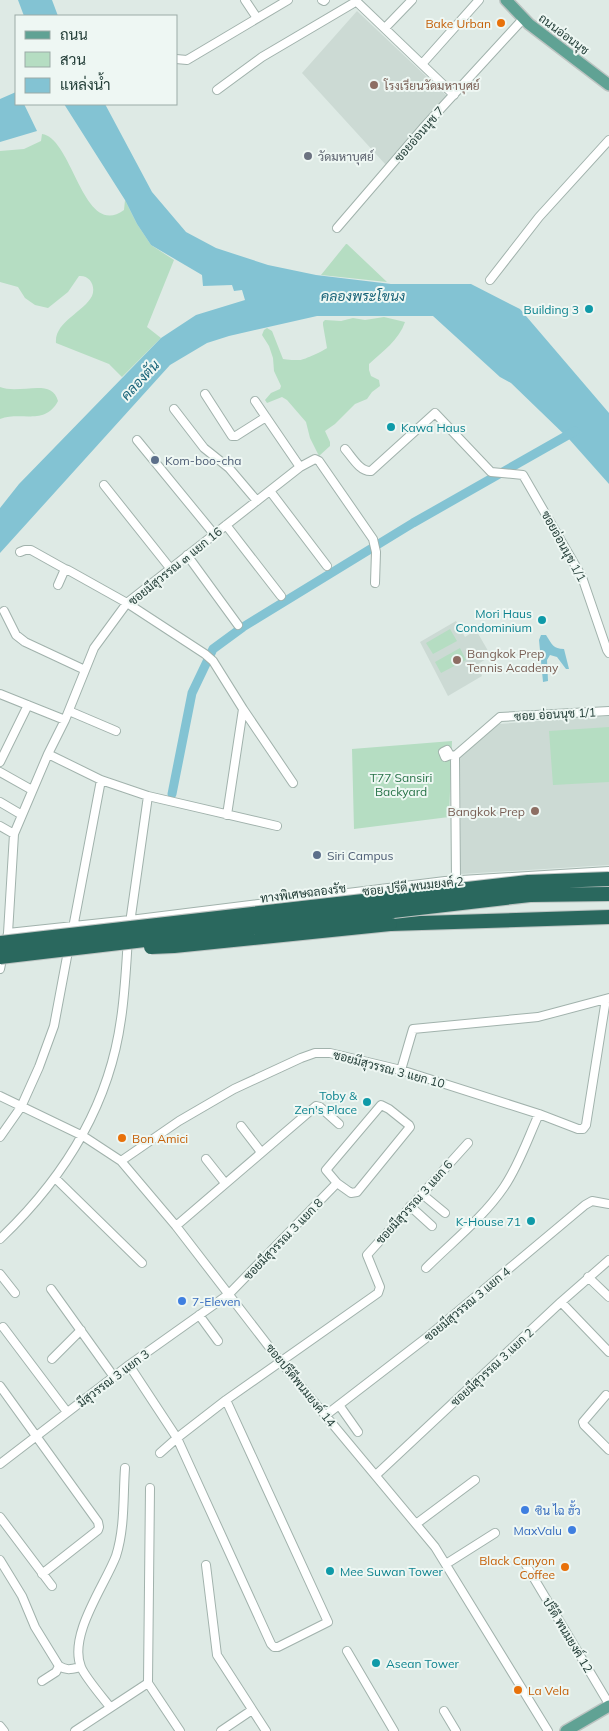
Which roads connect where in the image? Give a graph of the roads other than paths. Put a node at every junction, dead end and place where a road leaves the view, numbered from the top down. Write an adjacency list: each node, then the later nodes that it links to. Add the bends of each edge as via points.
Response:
1 (245, 0): 8 (street)
2 (288, 0): 8 (street)
3 (412, 0): 10 (street)
4 (479, 0): 12 (street)
5 (506, 0): 9 (main road, ถนนอ่อนนุช)
6 (514, 0): 13 (main road, ถนนอ่อนนุช)
7 (356, 1): 10 (street); 14 (street, via 262,58)
8 (257, 18): 11 (street, via 186,60)
9 (523, 19): 13 (main road, ถนนอ่อนนุช); 15 (street, ซอยอ่อนนุช 7)
10 (386, 28): 12 (street)
11 (178, 59)
12 (422, 64): 15 (street)
13 (608, 79)
14 (217, 90)
15 (454, 95): 17 (street, ซอยอ่อนนุช 7)
16 (609, 140): 18 (street, via 539,217)
17 (337, 228)
18 (490, 280)
19 (205, 394): 22 (street, via 232,436)
20 (255, 401): 22 (street)
21 (174, 409): 28 (street, via 204,448 229,468)
22 (266, 417): 25 (street)
23 (137, 440): 30 (street)
24 (345, 449): 42 (street, ซอยอ่อนนุช 1/1, via 362,469 372,471 435,413 489,471 521,474 582,577)
25 (300, 467): 27 (street, ซอยมีสุวรรณ ๓ แยก 16); 36 (street, via 319,461 373,539)
26 (104, 485): 34 (street)
27 (270, 491): 28 (street, ซอยมีสุวรรณ ๓ แยก 16); 33 (street)
28 (256, 501): 29 (street, ซอยมีสุวรรณ ๓ แยก 16)
29 (226, 524): 30 (street, ซอยมีสุวรรณ ๓ แยก 16); 38 (street)
30 (214, 534): 32 (street, ซอยมีสุวรรณ ๓ แยก 16)
31 (20, 552): 35 (street, via 31,550)
32 (186, 556): 34 (street, ซอยมีสุวรรณ ๓ แยก 16); 41 (street)
33 (328, 566)
34 (170, 568): 39 (street, ซอยมีสุวรรณ ๓ แยก 16)
35 (65, 569): 37 (street); 39 (street)
36 (375, 582)
37 (58, 585)
38 (281, 596)
39 (127, 603): 43 (street, ซอยมีสุวรรณ ๓ แยก 16, via 94,648); 46 (street, via 205,654)
40 (4, 611): 43 (street, via 16,635 24,642)
41 (238, 625)
42 (609, 653)
43 (86, 670): 48 (street, ซอยมีสุวรรณ ๓ แยก 16)
44 (0, 694): 45 (street)
45 (28, 705): 49 (street); 52 (street)
46 (243, 709): 55 (street); 60 (street)
47 (609, 710): 66 (street, ซอย อ่อนนุช 1/1, via 500,717 452,755)
48 (69, 711): 49 (street, ซอยมีสุวรรณ ๓ แยก 16); 50 (street)
49 (65, 720): 51 (street, ซอยมีสุวรรณ ๓ แยก 16)
50 (116, 731)
51 (48, 754): 54 (street); 56 (street, ซอยมีสุวรรณ ๓ แยก 16)
52 (0, 762)
53 (0, 772): 56 (street)
54 (101, 780): 57 (street); 70 (street)
55 (292, 783)
56 (32, 790): 59 (street, ซอยมีสุวรรณ ๓ แยก 16)
57 (148, 796): 60 (street); 69 (street)
58 (0, 802): 59 (street)
59 (22, 815): 63 (street, ซอยมีสุวรรณ ๓ แยก 16)
60 (227, 815): 62 (street)
61 (0, 826): 63 (street)
62 (277, 826)
63 (14, 834): 71 (street, ซอยมีสุวรรณ ๓ แยก 16)
64 (609, 871): 66 (street, ซอย ปรีดี พนมยงค์ 2)
65 (609, 879): 71 (highway, ทางพิเศษฉลองรัช, bridge, via 528,882)
66 (456, 880): 69 (street, ซอย ปรีดี พนมยงค์ 2)
67 (609, 894): 72 (highway, bridge, via 530,895)
68 (609, 916): 72 (highway, bridge, via 390,924 174,946)
69 (130, 920): 70 (street, ซอย ปรีดี พนมยงค์ 2); 82 (street, via 121,1020 113,1058)
70 (74, 925): 71 (street, ซอย ปรีดี พนมยงค์ 2); 78 (street, via 54,1026)
71 (4, 938): 74 (street, ซอยมีสุวรรณ ๓ แยก 16)
72 (66, 949): 73 (highway, bridge)
73 (0, 957)
74 (0, 969)
75 (608, 999): 76 (street, via 522,1019 417,1028 411,1031); 79 (street, ซอยมีสุวรรณ 3 แยก 10, via 586,1125 578,1129)
76 (401, 1070): 79 (street, ซอยมีสุวรรณ 3 แยก 10); 87 (street, ซอยมีสุวรรณ 3 แยก 10, via 330,1053 314,1053 234,1089 179,1121)
77 (0, 1096): 78 (street, ซอยปรีดีพนมยงค์ 14)
78 (21, 1107): 82 (street, ซอยปรีดีพนมยงค์ 14); 83 (street)
79 (539, 1114): 100 (street, via 504,1187 483,1214)
80 (339, 1124): 85 (street, via 316,1106)
81 (240, 1126): 85 (street)
82 (83, 1136): 87 (street, ซอยปรีดีพนมยงค์ 14); 88 (street)
83 (0, 1138)
84 (468, 1142): 91 (street, ซอยมีสุวรรณ 3 แยก 6)
85 (261, 1152): 89 (street)
86 (206, 1159): 89 (street)
87 (121, 1161): 95 (street, ซอยปรีดีพนมยงค์ 14)
88 (55, 1178): 97 (street); 99 (street)
89 (225, 1183): 95 (street)
90 (337, 1183): 90 (street, via 326,1170 379,1106 384,1106 409,1124 409,1130 357,1192 351,1193); 105 (street, ซอยมีสุวรรณ 3 แยก 8)
91 (422, 1194): 93 (street, ซอยมีสุวรรณ 3 แยก 6); 94 (street)
92 (609, 1204): 120 (street, ซอยมีสุวรรณ 3 แยก 4, via 592,1201 585,1206 426,1338)
93 (410, 1206): 96 (street); 114 (street, ซอยมีสุวรรณ 3 แยก 6, via 366,1255 380,1287 378,1293)
94 (445, 1213)
95 (176, 1226): 105 (street, ซอยปรีดีพนมยงค์ 14)
96 (432, 1226)
97 (0, 1239)
98 (609, 1260): 102 (street, ซอยมีสุวรรณ 3 แยก 2)
99 (142, 1263)
100 (426, 1268)
101 (0, 1274): 104 (street)
102 (588, 1277): 106 (street); 107 (street, ซอยมีสุวรรณ 3 แยก 2)
103 (51, 1289): 110 (street)
104 (15, 1293)
105 (229, 1294): 108 (street, มีสุวรรณ 3 แยก 3); 114 (street, ซอยปรีดีพนมยงค์ 14)
106 (609, 1297)
107 (562, 1302): 112 (street); 130 (street, ซอยมีสุวรรณ 3 แยก 2)
108 (199, 1315): 111 (street); 115 (street, มีสุวรรณ 3 แยก 3)
109 (3, 1327): 121 (street)
110 (81, 1330): 113 (street); 116 (street)
111 (218, 1341)
112 (609, 1352)
113 (52, 1360)
114 (280, 1361): 119 (street); 122 (street, ซอยปรีดีพนมยงค์ 14)
115 (129, 1365): 116 (street, มีสุวรรณ 3 แยก 3); 125 (street)
116 (114, 1377): 121 (street, มีสุวรรณ 3 แยก 3)
117 (0, 1386): 124 (street)
118 (606, 1395): 126 (street, via 583,1422)
119 (226, 1400): 125 (street); 125 (street, via 328,1622 278,1647 270,1644)
120 (339, 1405): 122 (street, ซอยมีสุวรรณ 3 แยก 4); 123 (street)
121 (67, 1412): 124 (street, มีสุวรรณ 3 แยก 3)
122 (326, 1415): 130 (street, ซอยปรีดีพนมยงค์ 14)
123 (358, 1432)
124 (37, 1436): 128 (street, มีสุวรรณ 3 แยก 3); 140 (street, via 99,1527)
125 (177, 1438): 127 (street)
126 (609, 1450)
127 (160, 1452)
128 (0, 1464)
129 (125, 1468): 144 (street, via 119,1544 83,1625 79,1644)
130 (376, 1475): 134 (street, ซอยปรีดีพนมยงค์ 14)
131 (475, 1480): 134 (street)
132 (150, 1488): 146 (street)
133 (0, 1517): 140 (street)
134 (416, 1524): 137 (street, ซอยปรีดีพนมยงค์ 14)
135 (496, 1533): 137 (street)
136 (0, 1560): 143 (street)
137 (446, 1564): 159 (street, ซอยปรีดีพนมยงค์ 14)
138 (206, 1565): 149 (street, via 217,1655)
139 (526, 1566): 147 (street, ปรีดี พนมยงค์ 12)
140 (42, 1574): 141 (street)
141 (52, 1586)
142 (347, 1651): 157 (street)
143 (59, 1666): 144 (street, via 70,1670); 145 (street, via 56,1672)
144 (81, 1667): 148 (street)
145 (42, 1681)
146 (148, 1683): 148 (street); 154 (street)
147 (609, 1705): 160 (main road)
148 (110, 1707): 153 (street)
149 (252, 1710): 155 (street); 156 (street)
150 (444, 1711): 158 (street)
151 (0, 1726): 152 (street)
152 (4, 1731)
153 (75, 1731)
154 (180, 1731)
155 (221, 1731)
156 (266, 1731)
157 (394, 1731)
158 (456, 1731)
159 (548, 1731)
160 (566, 1731)

